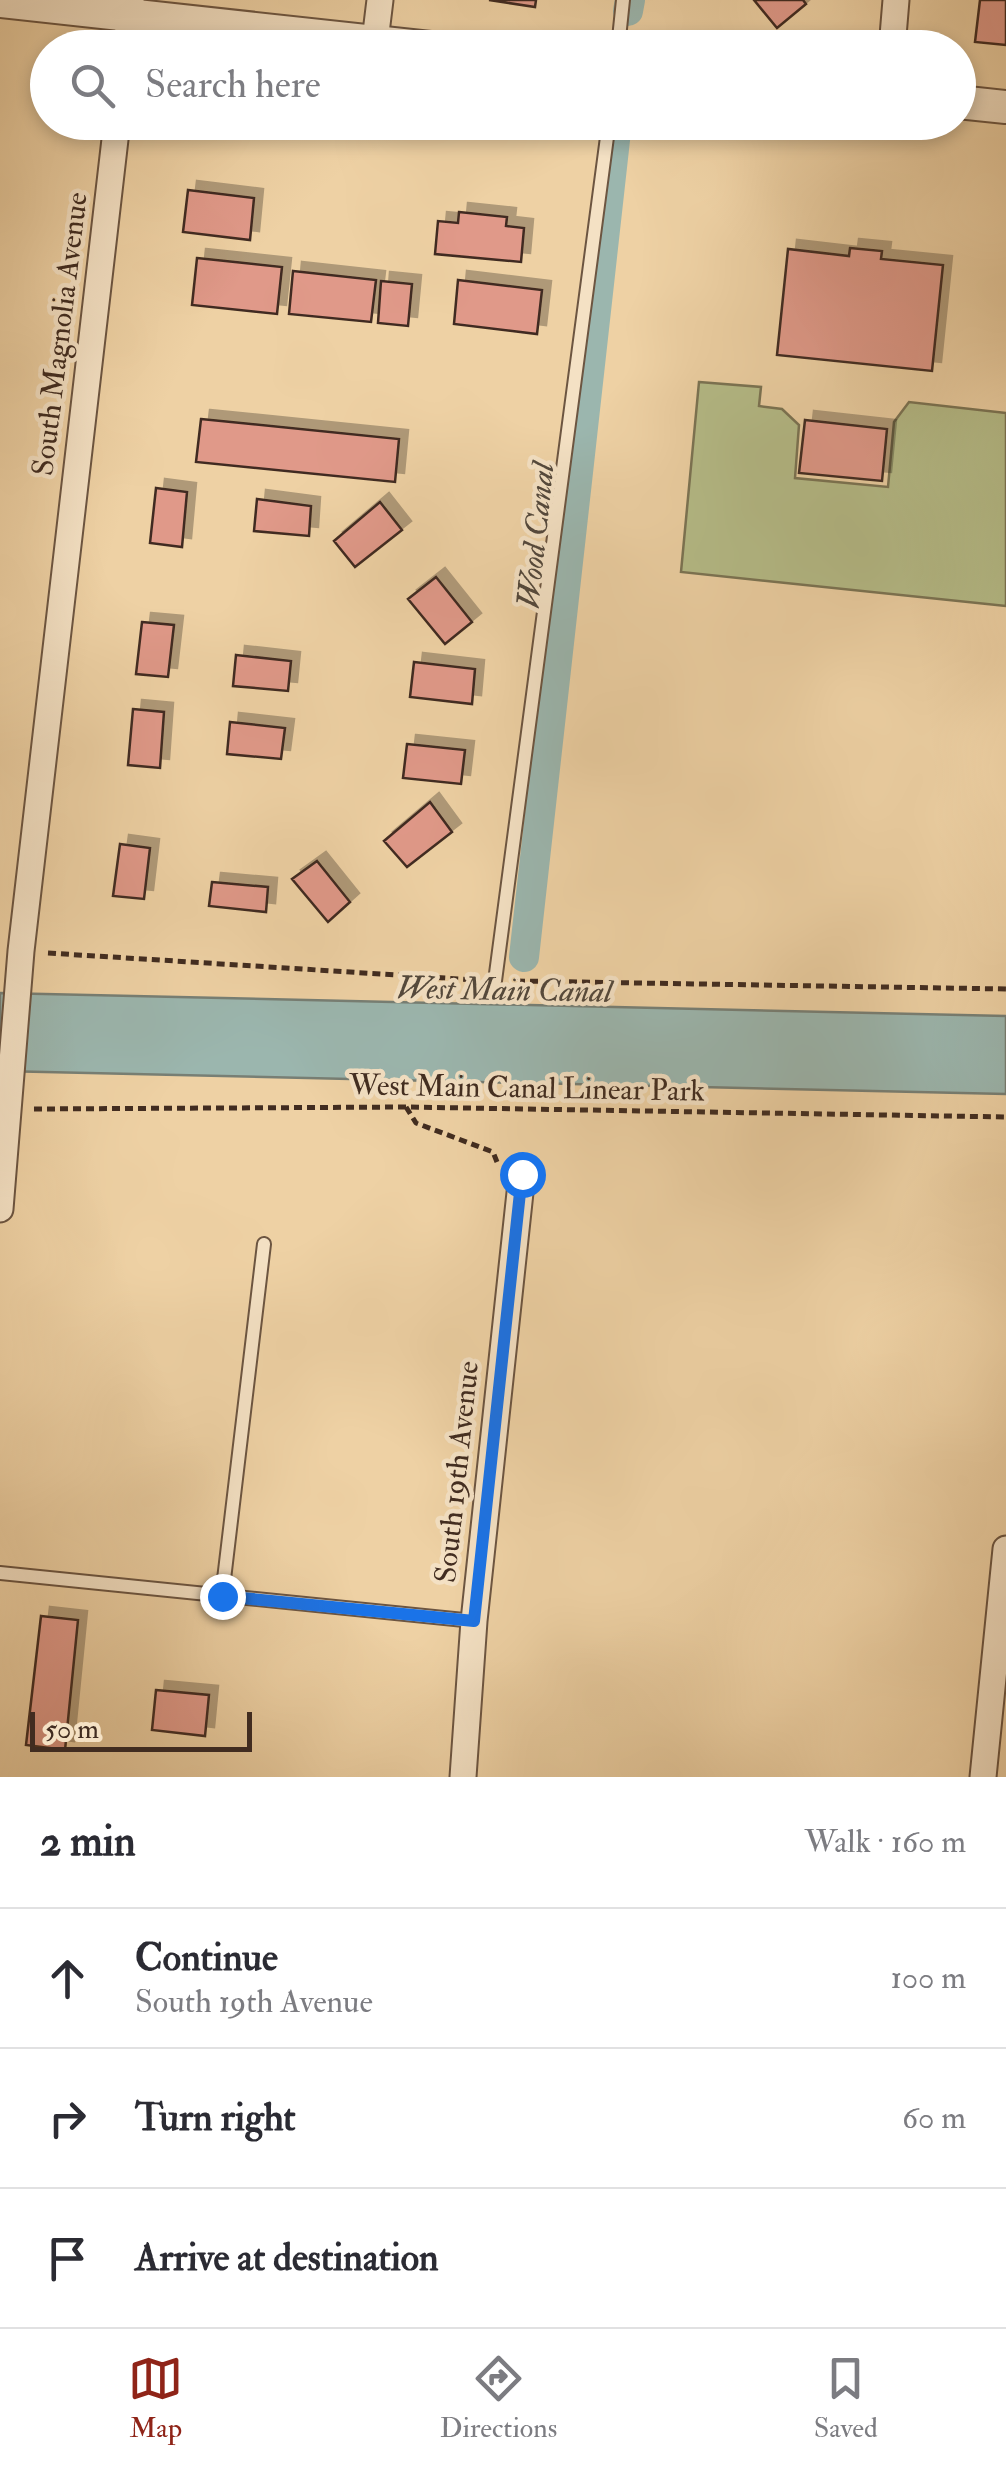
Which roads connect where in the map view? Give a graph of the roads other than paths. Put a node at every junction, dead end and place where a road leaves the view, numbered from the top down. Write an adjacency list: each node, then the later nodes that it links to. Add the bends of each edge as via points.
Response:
1 (380, 0): 7 (street)
2 (623, 0): 8 (lane)
3 (896, 0): 9 (street)
4 (0, 1): 5 (street)
5 (130, 7): 6 (street)
6 (291, 30)
7 (376, 30)
8 (620, 30)
9 (894, 30)
10 (976, 104): 11 (street)
11 (1006, 107)
12 (115, 140): 16 (street, South Magnolia Avenue, via 17,988)
13 (606, 140): 14 (lane)
14 (496, 981)
15 (511, 1171): 21 (street, South 19th Avenue)
16 (0, 1209)
17 (264, 1244): 20 (lane)
18 (1006, 1548): 22 (street)
19 (0, 1573): 20 (lane)
20 (222, 1596): 21 (lane)
21 (474, 1621): 23 (street, South 19th Avenue)
22 (999, 1676): 24 (street)
23 (463, 1777)
24 (983, 1777)

